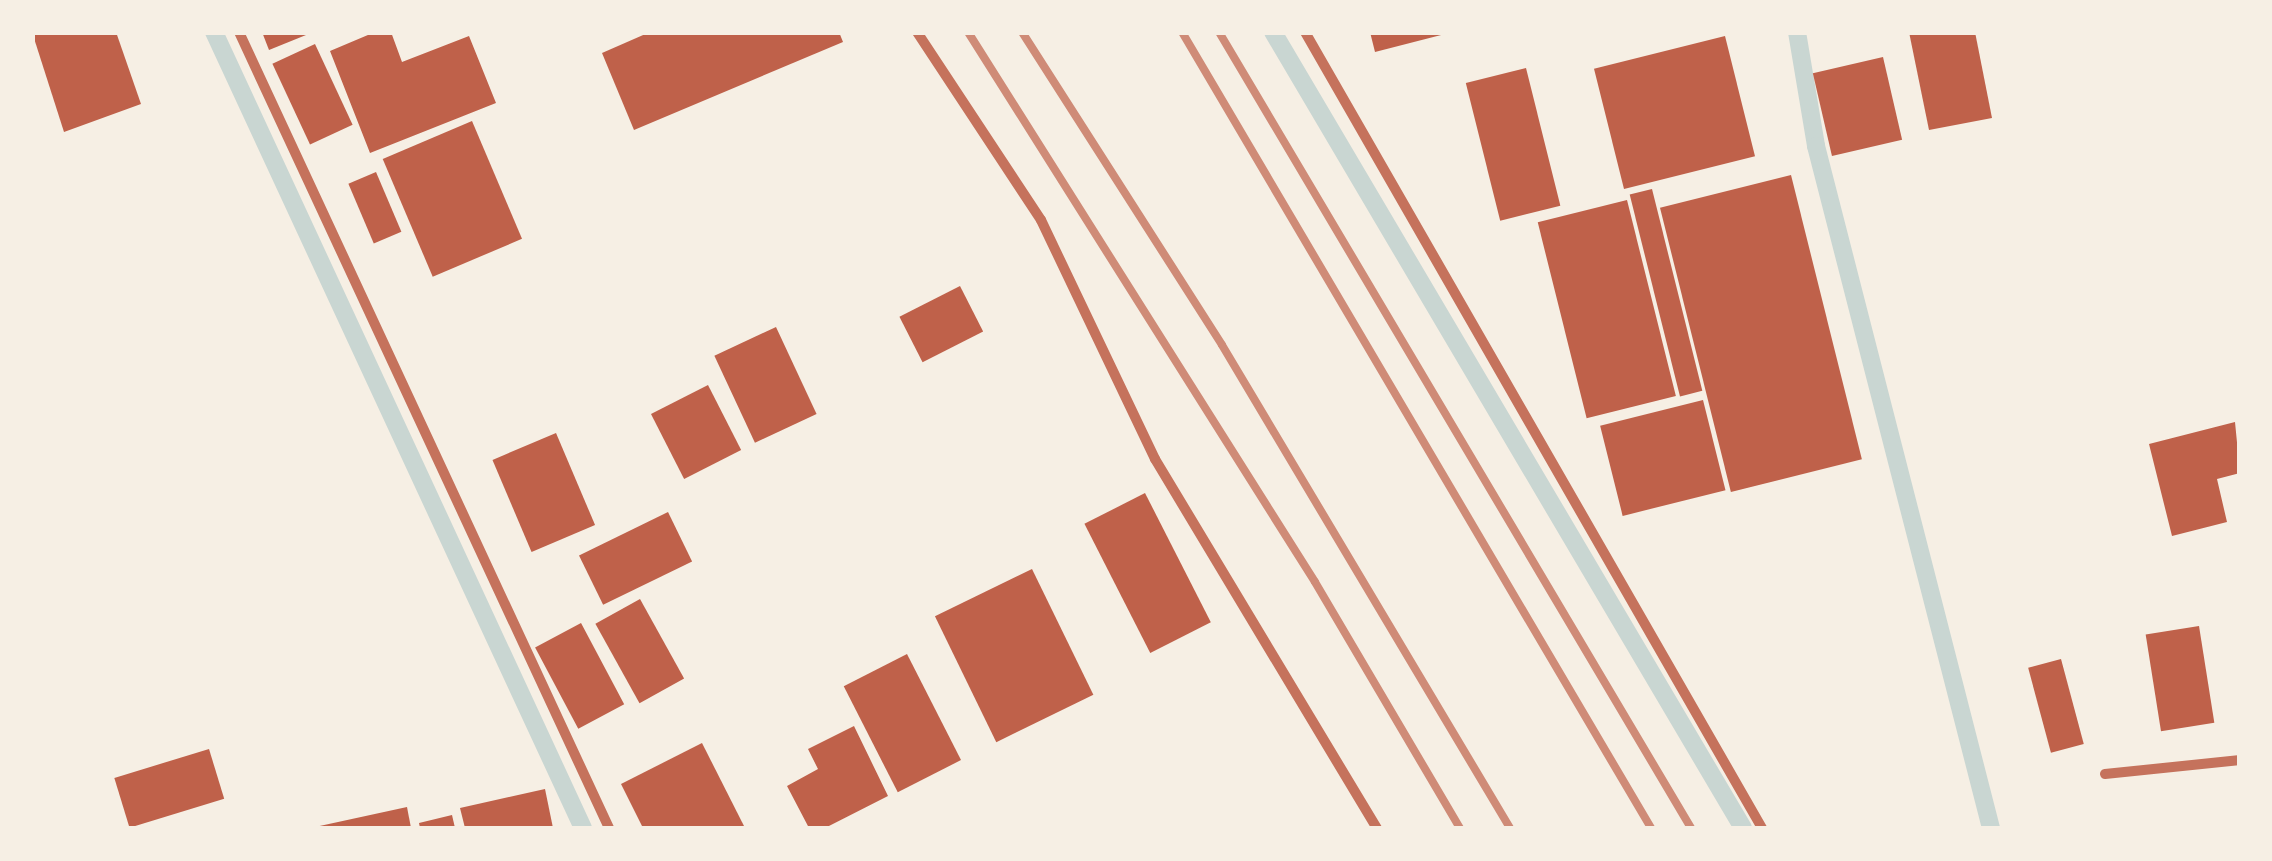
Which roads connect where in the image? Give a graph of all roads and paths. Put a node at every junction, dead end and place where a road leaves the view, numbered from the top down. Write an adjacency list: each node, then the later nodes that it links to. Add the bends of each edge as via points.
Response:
1 (238, 32): 6 (street)
2 (917, 32): 7 (street, via 1041,220 1155,459)
3 (1305, 32): 8 (street)
4 (2240, 760): 5 (street)
5 (2104, 774)
6 (609, 828)
7 (1377, 828)
8 (1762, 828)

